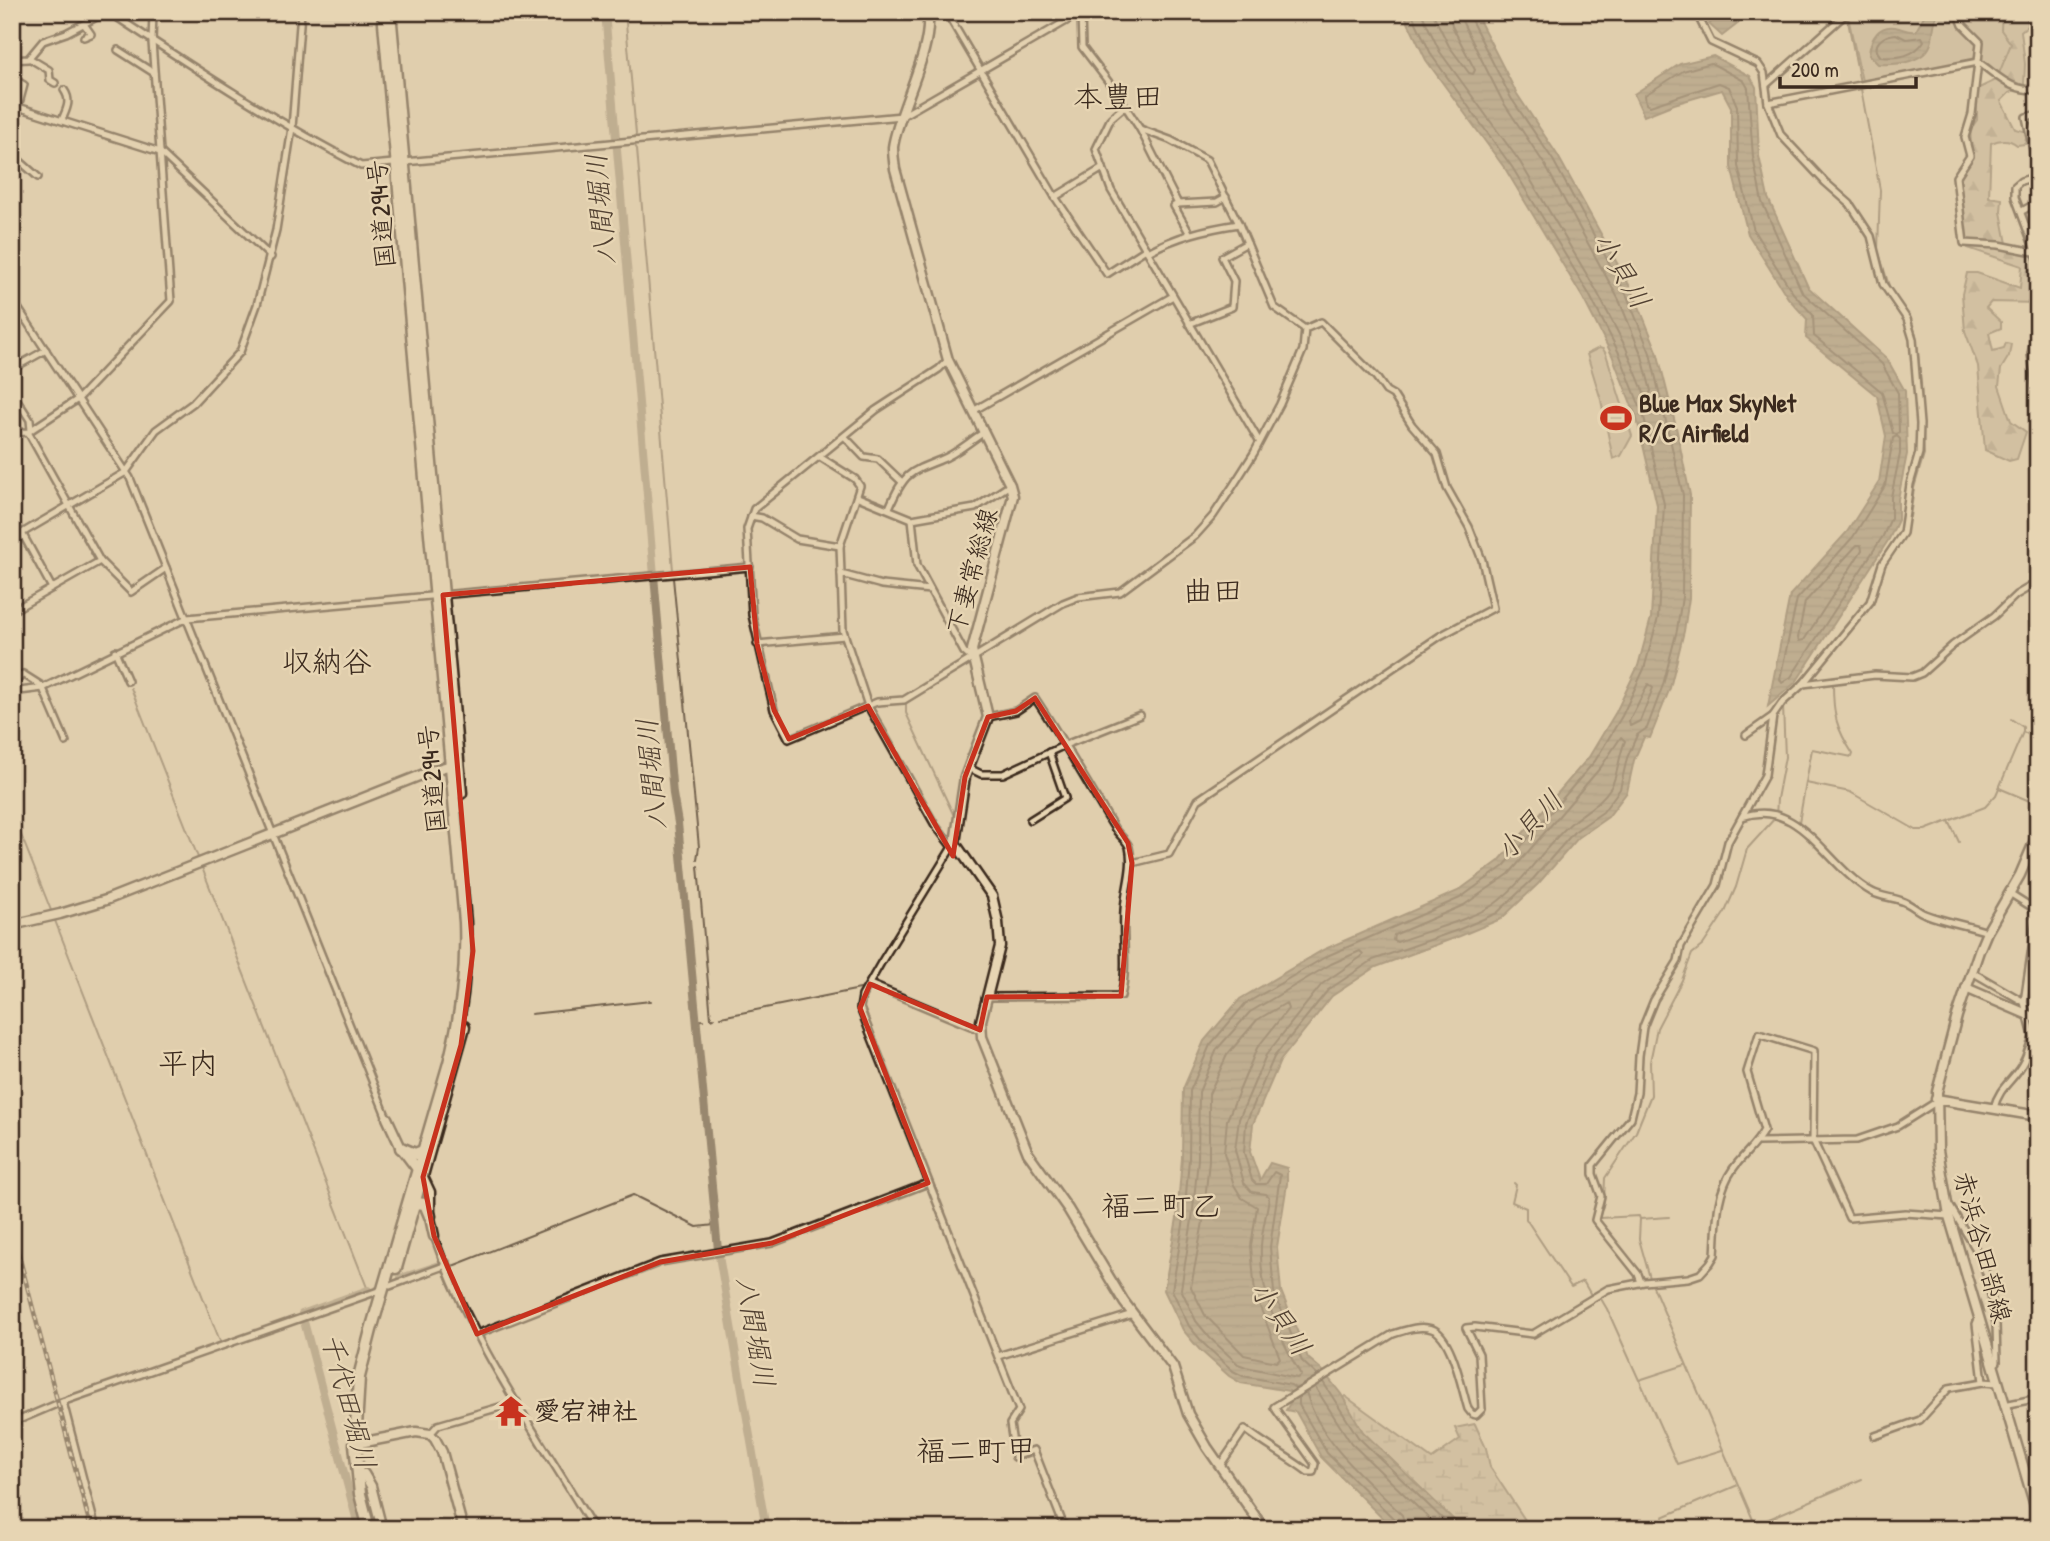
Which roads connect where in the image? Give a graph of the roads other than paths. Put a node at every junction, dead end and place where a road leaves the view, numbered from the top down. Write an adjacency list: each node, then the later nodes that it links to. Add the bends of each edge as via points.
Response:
1 (107, 12): 11 (street); 13 (street)
2 (153, 12): 13 (street)
3 (300, 12): 30 (street)
4 (383, 12): 34 (highway, 国道294号)
5 (390, 12): 34 (highway, 国道294号)
6 (1696, 12): 22 (street, via 1711,42 1758,64)
7 (1848, 12): 22 (street)
8 (1958, 12): 17 (street, via 1963,25 1980,42)
9 (1079, 13): 18 (street); 26 (street, via 1082,47)
10 (928, 16): 18 (street, via 948,15); 28 (main road, 下妻常総線, via 926,40)
11 (85, 24): 12 (street, via 91,34); 15 (street, via 43,41)
12 (84, 37)
13 (152, 42): 19 (street); 30 (street)
14 (118, 50): 19 (street)
15 (29, 58): 16 (street); 21 (street, via 49,70)
16 (12, 60)
17 (1978, 62): 24 (street, via 2013,87); 25 (street); 47 (street, via 1965,137 1970,156 1955,177 1964,243)
18 (981, 71): 28 (street); 38 (street)
19 (154, 73): 32 (street)
20 (12, 78): 29 (street, via 24,85 18,107)
21 (55, 83)
22 (1766, 85): 25 (street)
23 (64, 90): 29 (street, via 69,102)
24 (2038, 90)
25 (1768, 103): 95 (street, via 1781,135 1850,204 1871,236 1883,284 1907,319 1913,339 1920,425 1903,533 1882,564 1870,602)
26 (1125, 106): 31 (street); 35 (street, via 1111,118 1096,149)
27 (2038, 114): 36 (street, via 2026,117)
28 (902, 116): 34 (street); 57 (main road, 下妻常総線, via 893,149 895,169)
29 (62, 120): 32 (street)
30 (292, 128): 34 (street, via 361,166); 48 (street)
31 (1140, 129): 39 (street, via 1207,160); 41 (street)
32 (160, 152): 48 (street); 60 (street, via 171,301)
33 (12, 154): 37 (street)
34 (401, 163): 87 (highway, 国道294号)
35 (1103, 168): 38 (street); 46 (street)
36 (2038, 175): 42 (street, via 2015,186)
37 (38, 177)
38 (1055, 197): 46 (street, via 1107,274)
39 (1226, 197): 41 (street, via 1217,202); 43 (street)
40 (2038, 202): 42 (street)
41 (1178, 204): 44 (street, via 1174,206)
42 (2022, 211): 47 (street)
43 (1239, 223): 44 (street); 45 (street)
44 (1189, 234): 46 (street)
45 (1247, 243): 53 (street, via 1222,257 1234,281 1232,307); 54 (street, via 1274,307)
46 (1147, 251): 50 (street)
47 (2034, 252): 49 (street)
48 (271, 257): 69 (street, via 240,352 194,403 156,430)
49 (2038, 260)
50 (1173, 296): 53 (street); 61 (street)
51 (12, 299): 56 (street)
52 (2038, 318): 55 (street)
53 (1189, 324): 67 (street)
54 (1305, 328): 67 (street, via 1293,379); 114 (street, via 1321,322 1393,396 1437,454 1447,488 1482,561 1493,608 1440,636 1198,800 1169,854)
55 (2035, 336): 62 (street, via 2031,354)
56 (46, 350): 58 (street); 60 (street)
57 (948, 360): 61 (main road, 下妻常総線); 66 (street)
58 (12, 369)
59 (12, 393): 63 (street, via 30,420)
60 (78, 399): 63 (street); 69 (street)
61 (973, 412): 65 (main road, 下妻常総線)
62 (2038, 425)
63 (30, 431): 64 (street); 73 (street)
64 (12, 433)
65 (983, 433): 70 (street, via 939,461 921,466); 71 (main road, 下妻常総線)
66 (845, 437): 68 (street); 70 (street, via 864,457 878,459)
67 (1259, 441): 93 (street, via 1213,516 1175,553 1120,592 1063,603)
68 (820, 457): 72 (street, via 855,479 860,486); 75 (street)
69 (126, 472): 73 (street); 82 (street)
70 (902, 482): 74 (street)
71 (1010, 485): 76 (street, via 975,508); 93 (main road, 下妻常総線, via 1011,508)
72 (858, 497): 74 (street); 79 (street)
73 (70, 506): 77 (street); 80 (street)
74 (888, 508): 76 (street)
75 (751, 516): 79 (street, via 797,539); 81 (street, via 747,529)
76 (912, 519): 86 (street, via 917,565)
77 (22, 533): 78 (street); 85 (street)
78 (12, 539)
79 (841, 546): 83 (street)
80 (100, 561): 82 (street, via 131,592); 85 (street)
81 (750, 567): 87 (street); 91 (street)
82 (166, 568): 89 (street)
83 (841, 575): 86 (street); 90 (street)
84 (2038, 582): 95 (street, via 1922,673)
85 (52, 588): 88 (street)
86 (930, 590): 93 (street, via 964,652)
87 (439, 595): 89 (street); 107 (highway, 国道294号)
88 (12, 611)
89 (187, 618): 92 (street); 112 (street)
90 (845, 636): 91 (street); 99 (street)
91 (757, 644): 99 (street, via 774,710 789,739)
92 (115, 651): 94 (street); 97 (street)
93 (972, 658): 99 (street, via 904,700); 102 (main road, 下妻常総線)
94 (128, 681)
95 (1803, 684): 101 (street)
96 (12, 685): 97 (street, via 26,674)
97 (43, 688): 98 (street); 104 (street)
98 (12, 692)
99 (868, 706): 113 (street, via 935,825)
100 (1140, 715): 105 (street)
101 (1773, 716): 103 (street); 109 (street, via 1765,775)
102 (988, 717): 105 (street, via 1016,711 1035,698); 108 (main road)
103 (1746, 734)
104 (66, 742)
105 (1065, 745): 106 (street); 114 (street, via 1114,828 1128,843)
106 (1049, 752): 108 (street, via 1003,774 981,774); 110 (street, via 1065,798)
107 (455, 764): 112 (main road); 134 (highway, 国道294号, via 466,973 459,1022); 135 (highway, 国道294号, via 473,951 471,992 461,1045)
108 (969, 768): 113 (main road)
109 (1741, 817): 117 (street, via 1756,811 1782,816 1798,825 1853,881 1874,894); 143 (street, via 1728,842 1717,885 1681,946 1678,961 1643,1027 1631,1118 1593,1165 1601,1196 1595,1220)
110 (1030, 820)
111 (2038, 833): 115 (main road, 赤浜谷田部線)
112 (273, 834): 116 (main road, via 106,900); 130 (street)
113 (954, 846): 119 (street); 121 (main road, via 986,885 996,914 1000,946)
114 (1132, 863): 121 (street, via 1124,913 1121,996)
115 (2011, 894): 117 (main road, 赤浜谷田部線); 122 (street, via 2033,908 2036,920)
116 (12, 925)
117 (1987, 932): 118 (main road, 赤浜谷田部線)
118 (1972, 972): 120 (main road, 赤浜谷田部線); 122 (street)
119 (870, 984): 125 (street); 136 (street, via 860,1008)
120 (1966, 988): 123 (main road); 127 (main road, 赤浜谷田部線)
121 (987, 998): 125 (main road)
122 (2024, 1002): 123 (street)
123 (2026, 1014): 124 (main road); 126 (street)
124 (2038, 1019)
125 (980, 1030): 145 (main road, via 1028,1153)
126 (2035, 1033): 128 (street, via 2023,1063 1997,1094)
127 (1936, 1101): 128 (main road); 131 (street, via 1898,1126 1864,1138); 138 (main road, 赤浜谷田部線)
128 (1994, 1108): 129 (main road)
129 (2038, 1115)
130 (387, 1118): 133 (main road)
131 (1813, 1140): 132 (street); 132 (street, via 1814,1051 1762,1033 1747,1072 1764,1130); 140 (street, via 1849,1218 1905,1213)
132 (1758, 1142): 143 (street, via 1732,1170 1720,1194 1715,1255 1710,1263 1688,1278)
133 (401, 1148): 134 (highway, via 415,1154); 135 (main road)
134 (423, 1150): 135 (highway, 国道294号)
135 (420, 1174): 137 (highway, 国道294号); 139 (main road, via 430,1192); 144 (highway, 国道294号)
136 (928, 1183): 147 (street, via 772,1243 660,1262); 148 (street)
137 (416, 1203): 139 (highway, via 425,1204); 144 (highway, 国道294号)
138 (1946, 1203): 140 (main road, 赤浜谷田部線); 149 (street, via 1980,1256 1993,1296 1998,1344)
139 (430, 1216): 141 (main road)
140 (1949, 1216): 146 (main road, 赤浜谷田部線)
141 (434, 1236): 142 (street)
142 (444, 1266): 144 (street); 147 (street)
143 (1641, 1282): 160 (street, via 1608,1289 1533,1334 1466,1328 1479,1354 1482,1409 1476,1415 1468,1409 1445,1339 1433,1329 1414,1328 1394,1334 1274,1407 1315,1464 1313,1472 1270,1449 1245,1429)
144 (387, 1288): 153 (street); 159 (highway, 国道294号, via 359,1377)
145 (1133, 1314): 148 (street); 160 (main road, via 1173,1367 1188,1414)
146 (1979, 1317): 149 (main road, 赤浜谷田部線); 150 (street)
147 (477, 1334): 154 (street)
148 (998, 1356): 171 (street, via 1019,1410 1010,1424 1015,1457 1034,1450)
149 (1993, 1365): 151 (main road, 赤浜谷田部線)
150 (1983, 1382): 151 (street); 158 (street, via 1949,1388 1920,1420)
151 (1998, 1383): 155 (main road, 赤浜谷田部線)
152 (2038, 1401): 155 (street)
153 (63, 1402): 156 (street); 165 (street)
154 (517, 1402): 157 (street, via 438,1425); 170 (street)
155 (2004, 1405): 163 (main road, 赤浜谷田部線)
156 (12, 1423)
157 (430, 1434): 159 (main road, via 416,1432); 169 (main road, via 442,1452)
158 (1875, 1436)
159 (358, 1444): 161 (highway, 国道294号); 166 (highway, 国道294号, via 360,1494)
160 (1220, 1464): 172 (main road)
161 (364, 1474): 167 (highway, 国道294号); 168 (main road, via 372,1486)
162 (2038, 1476): 163 (street)
163 (2026, 1477): 164 (main road, 赤浜谷田部線)
164 (2038, 1516)
165 (96, 1529)
166 (369, 1529)
167 (374, 1529)
168 (382, 1529)
169 (463, 1529)
170 (594, 1529)
171 (1065, 1529)
172 (1264, 1529)

